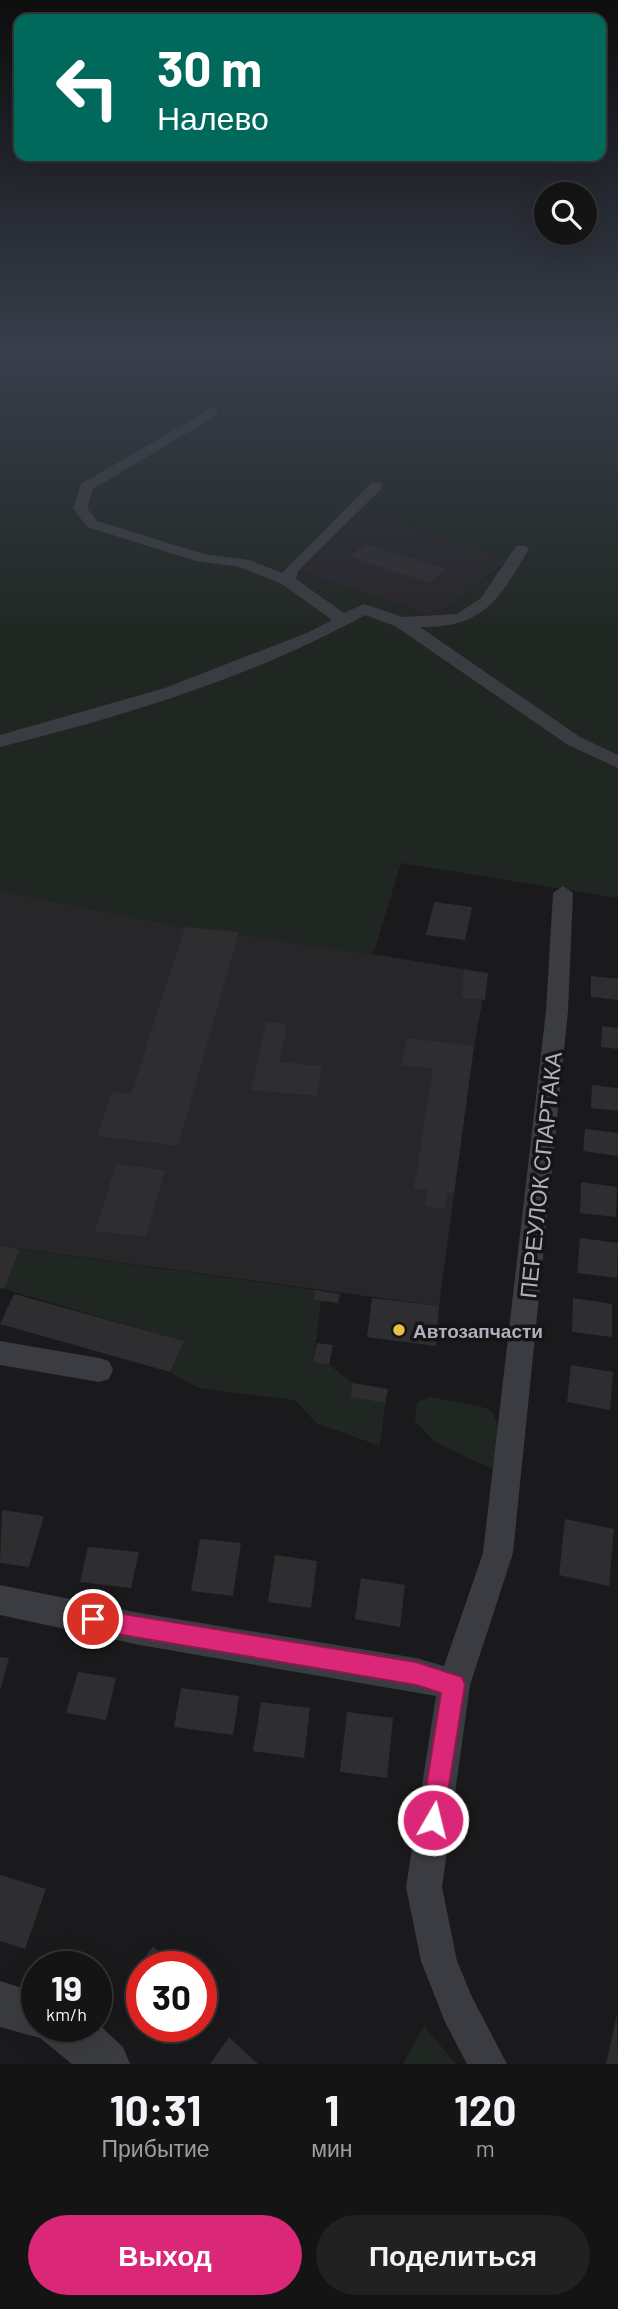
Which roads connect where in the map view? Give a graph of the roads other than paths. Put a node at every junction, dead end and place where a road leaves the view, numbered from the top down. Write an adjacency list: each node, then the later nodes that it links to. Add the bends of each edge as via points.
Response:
1 (153, 447): 4 (street, via 86,487 80,508 92,524 202,558 243,563)
2 (376, 486): 4 (street, via 290,570)
3 (521, 549): 6 (street, via 477,612 443,624)
4 (288, 581): 5 (street)
5 (344, 621): 6 (street, via 371,604); 7 (street, via 171,692)
6 (401, 622): 8 (street, via 574,741)
7 (0, 741)
8 (618, 762)
9 (563, 893): 13 (street, ПЕРЕУЛОК СПАРТАКА, via 557,1011 498,1553)
10 (0, 1353): 11 (street)
11 (99, 1370)
12 (0, 1601): 13 (street, via 416,1674)
13 (454, 1685): 18 (street, ПЕРЕУЛОК СПАРТАКА, via 424,1887 439,1961)
14 (0, 2004): 15 (street)
15 (21, 2011)
16 (83, 2042): 17 (street)
17 (106, 2064)
18 (488, 2064)

